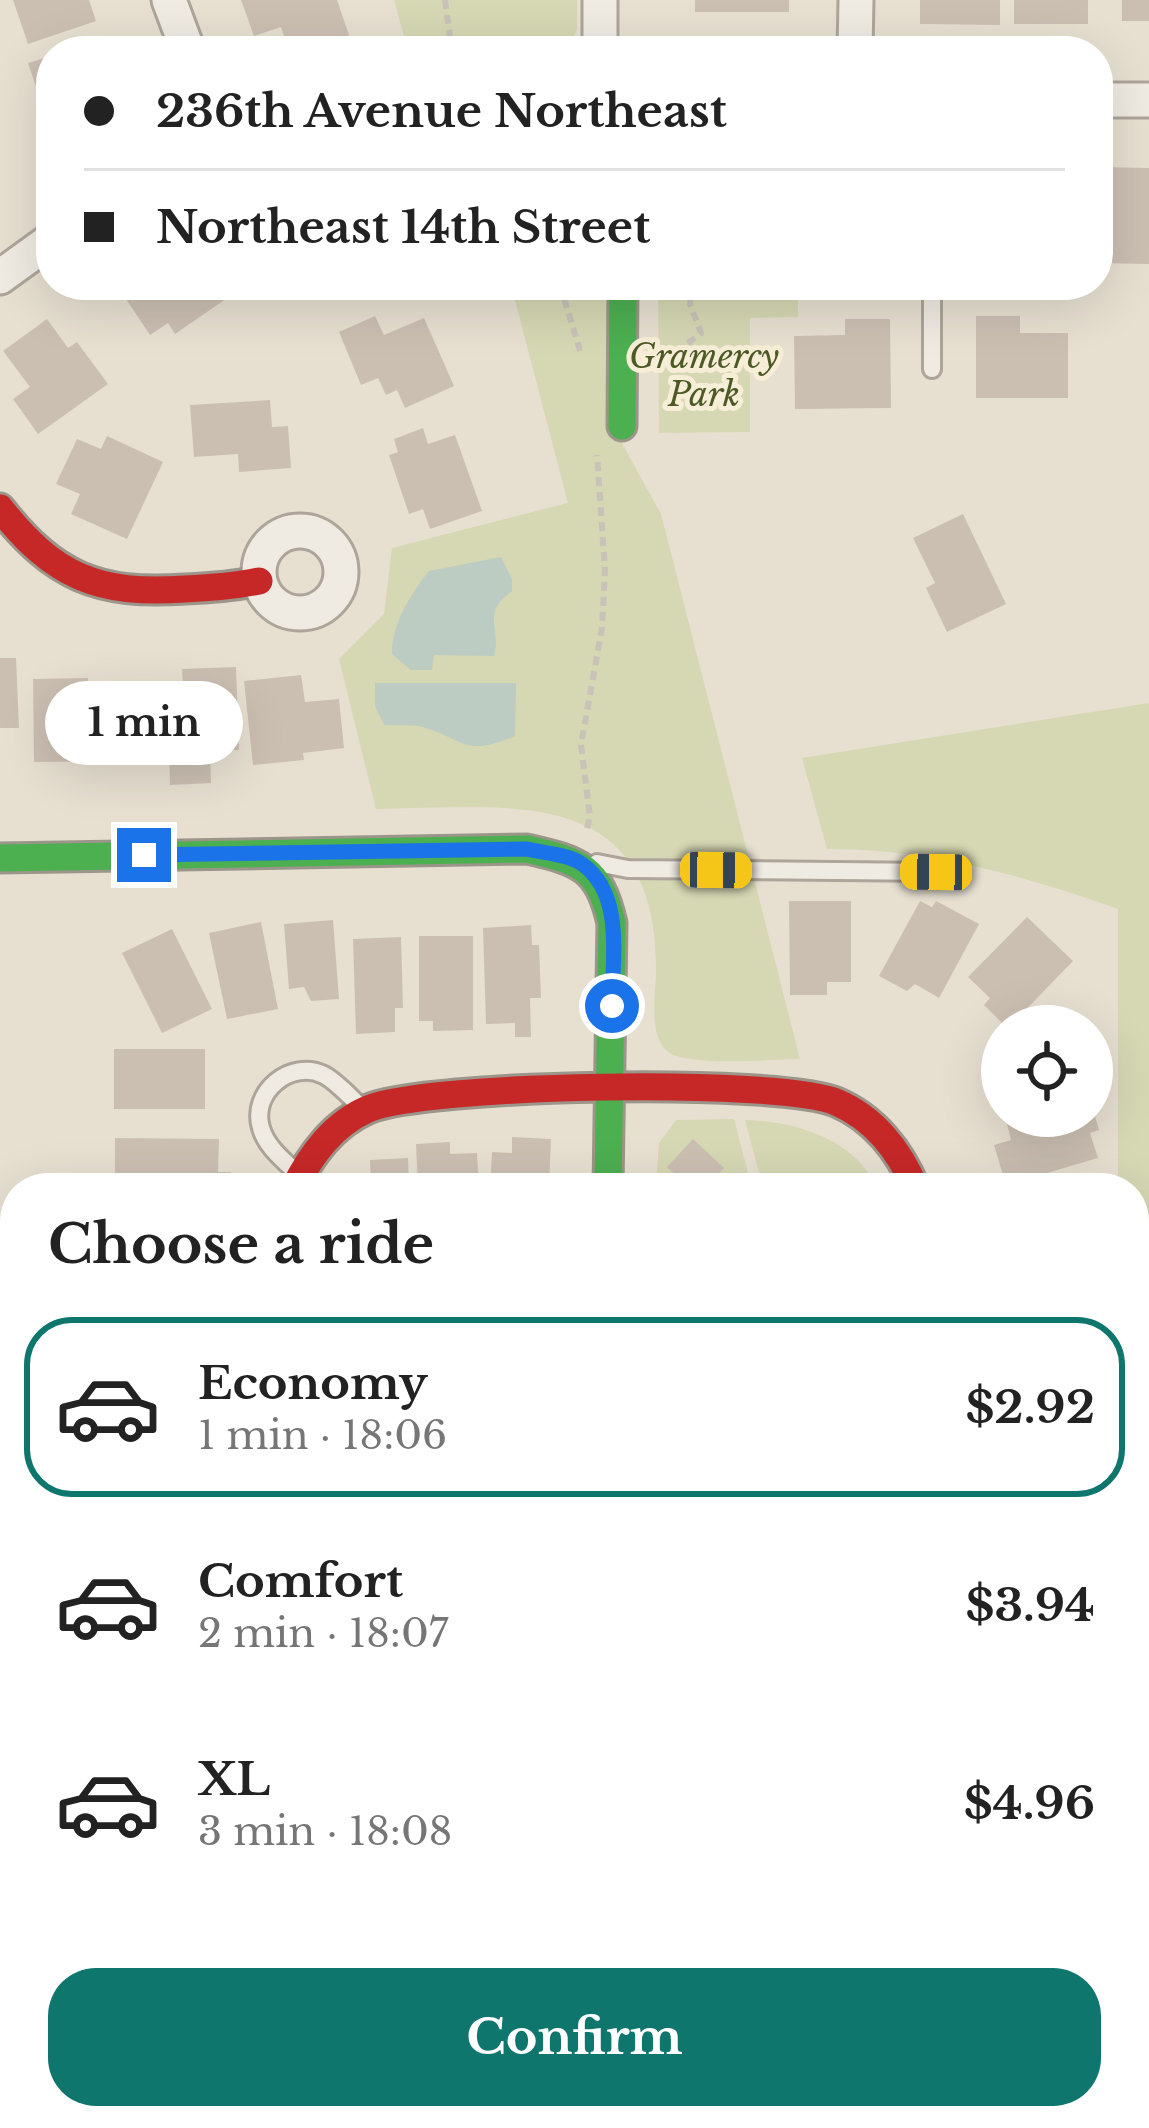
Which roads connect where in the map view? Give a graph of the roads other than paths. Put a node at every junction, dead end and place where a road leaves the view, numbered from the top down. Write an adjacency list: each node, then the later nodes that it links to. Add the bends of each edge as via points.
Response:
1 (169, 0): 4 (street)
2 (600, 0): 5 (street)
3 (856, 0): 6 (street)
4 (182, 36)
5 (600, 36)
6 (855, 36)
7 (1113, 100): 8 (street)
8 (1149, 100)
9 (36, 251): 10 (street)
10 (0, 277)
11 (623, 300): 14 (street)
12 (932, 300): 13 (lane)
13 (932, 368)
14 (622, 426)
15 (0, 508): 16 (street, via 52,566 82,582 162,591)
16 (259, 581)
17 (0, 857): 18 (street, via 527,849)
18 (578, 860): 19 (lane, via 628,869); 20 (street, via 601,886 612,922)
19 (936, 872)
20 (612, 1090): 21 (street, via 417,1096); 24 (street); 25 (street, via 829,1098 878,1130)
21 (365, 1110): 22 (lane, via 326,1076 285,1074 270,1087 258,1123); 23 (street, via 324,1140)
22 (290, 1173)
23 (303, 1173)
24 (609, 1173)
25 (907, 1173)

